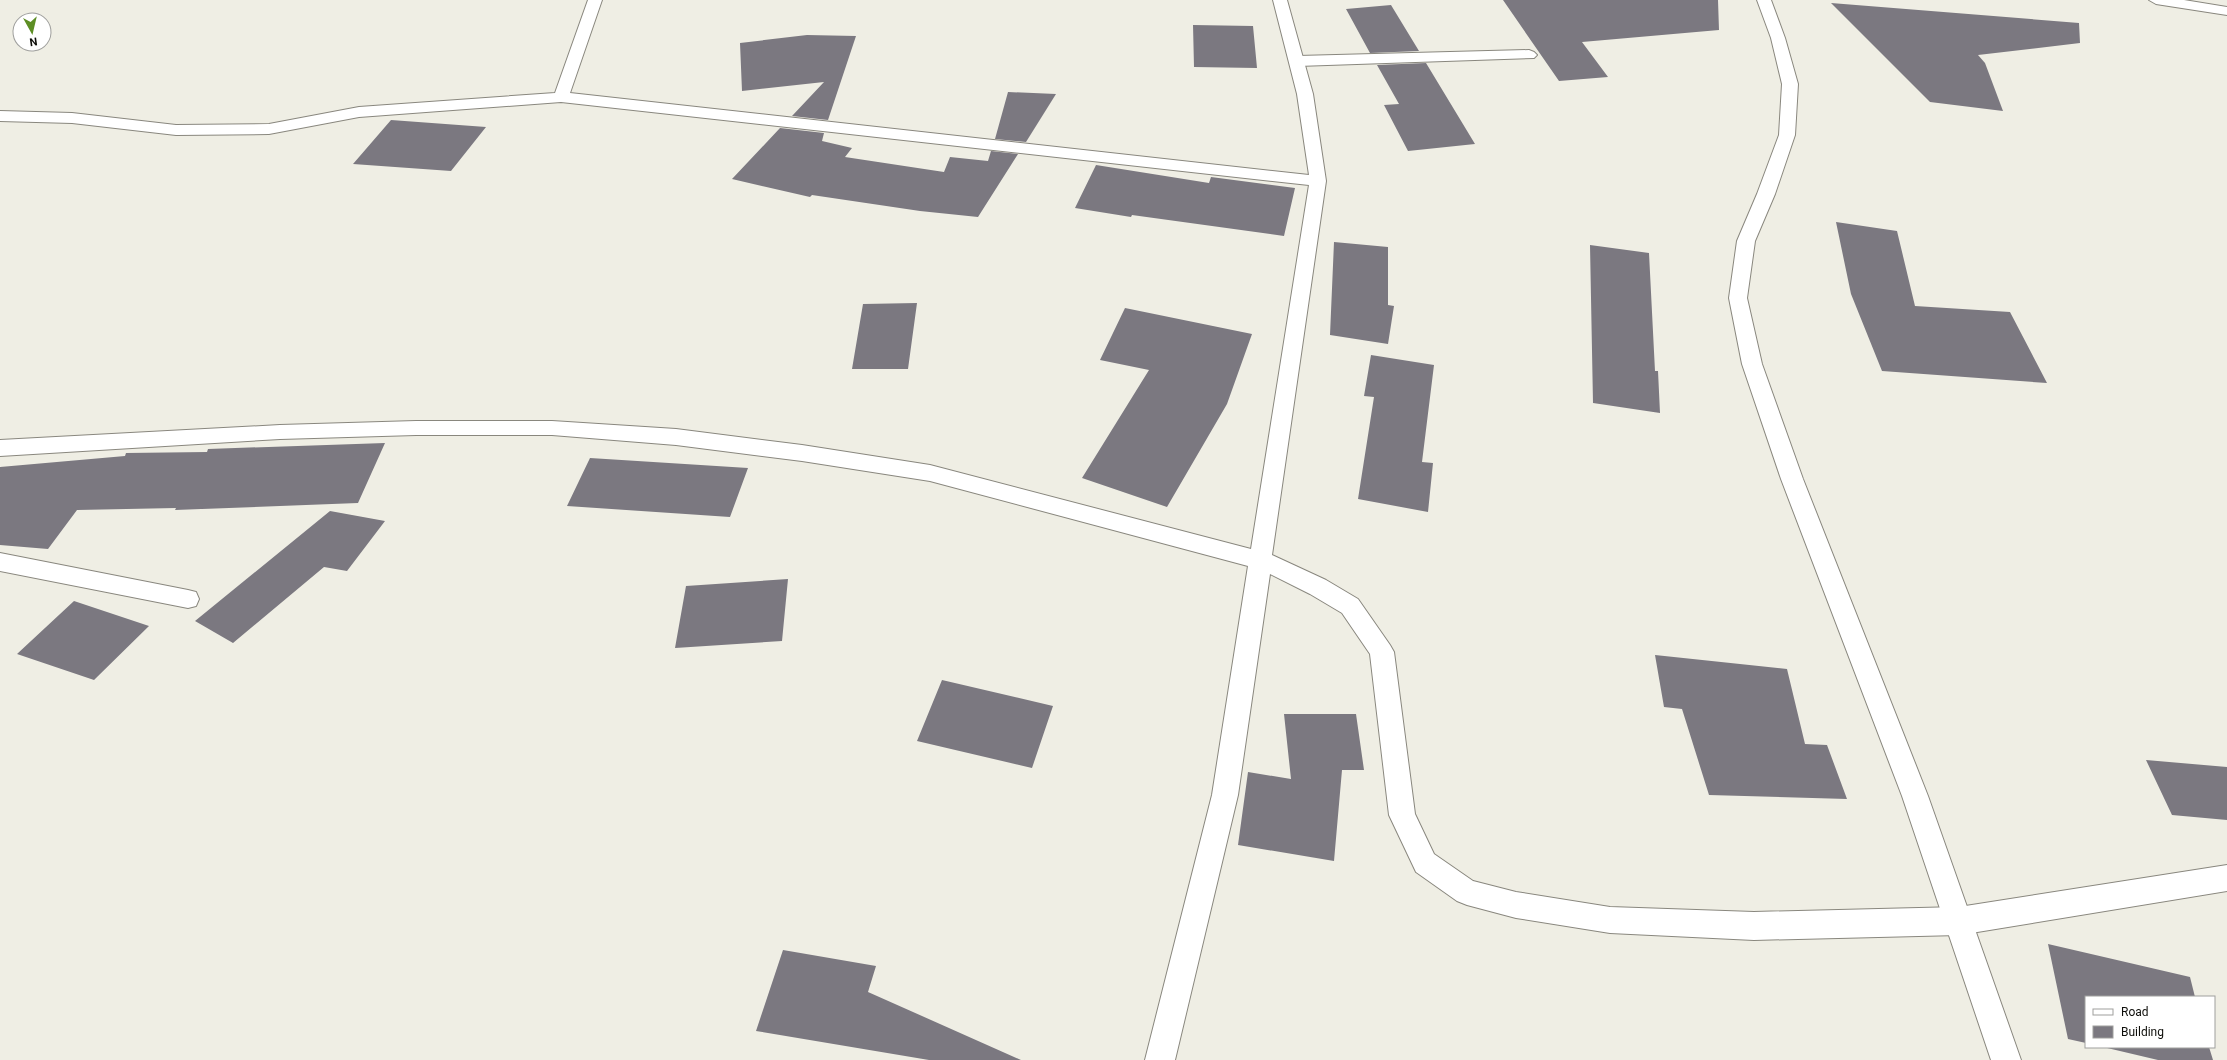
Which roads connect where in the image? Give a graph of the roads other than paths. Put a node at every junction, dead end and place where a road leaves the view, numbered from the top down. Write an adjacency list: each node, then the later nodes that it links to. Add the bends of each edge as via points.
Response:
1 (595, 0): 8 (street)
2 (1280, 0): 7 (street)
3 (1764, 0): 16 (street, via 1778,38 1790,84 1787,135 1746,241 1738,298 1752,364 1792,479 1915,796)
4 (2156, 0): 5 (street)
5 (2227, 11)
6 (1529, 55): 7 (street)
7 (1298, 61): 10 (street)
8 (561, 97): 9 (street, via 359,112 269,128 176,130 72,118); 10 (street)
9 (0, 116)
10 (1318, 181): 12 (street)
11 (0, 448): 12 (street, via 280,432 416,428 552,428 676,437 930,473)
12 (1261, 560): 16 (street, via 1318,587 1350,606 1382,652 1402,815 1425,863 1467,892 1516,905 1610,920 1754,926); 17 (street, via 1226,795)
13 (0, 562): 14 (street)
14 (188, 599)
15 (2227, 878): 16 (street)
16 (1958, 921): 18 (street)
17 (1160, 1060)
18 (2006, 1060)

